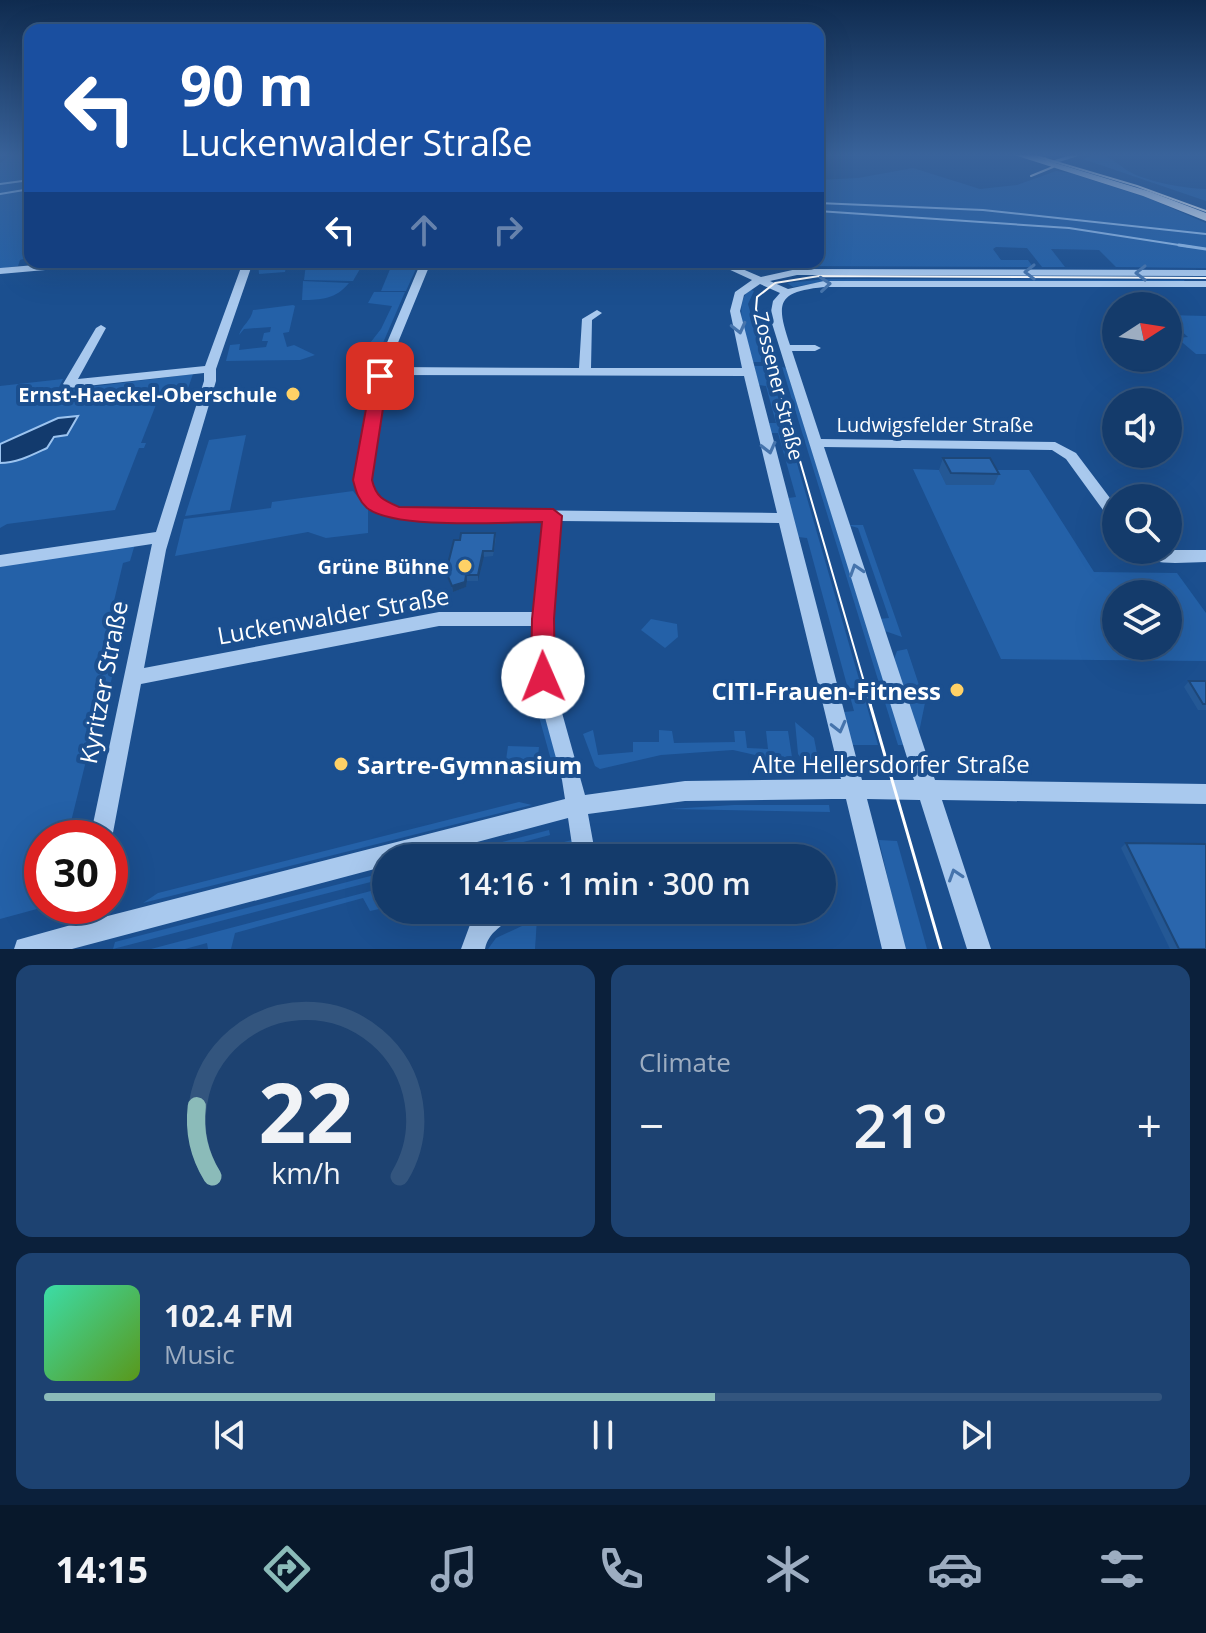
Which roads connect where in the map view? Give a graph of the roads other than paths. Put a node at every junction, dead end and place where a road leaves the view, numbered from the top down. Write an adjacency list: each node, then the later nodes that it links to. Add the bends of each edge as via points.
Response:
1 (1158, 198): 4 (main road)
2 (1185, 198): 3 (main road)
3 (1206, 205)
4 (1206, 217)
5 (34, 268): 9 (street)
6 (246, 268): 18 (street, Kyritzer Straße)
7 (424, 268): 19 (street)
8 (730, 268): 11 (street)
9 (0, 271)
10 (1206, 273): 11 (street, one-way to 11, via 827,271)
11 (757, 281): 13 (street); 21 (street, Zossener Straße, one-way to 21, via 736,302)
12 (1206, 284): 13 (street, Zossener Straße, one-way to 12, via 842,283)
13 (787, 292): 16 (street, Zossener Straße, via 774,311)
14 (597, 313): 20 (street, via 587,319)
15 (101, 328): 18 (street, via 69,384)
16 (785, 348): 17 (street, Zossener Straße); 22 (street, Zossener Straße)
17 (815, 348)
18 (210, 369): 26 (street, Kyritzer Straße)
19 (381, 371): 20 (street); 24 (street, via 363,480 375,504 409,514)
20 (585, 371): 21 (street)
21 (749, 372): 25 (street, Zossener Straße, one-way to 25)
22 (815, 443): 23 (street, Ludwigsfelder Straße, via 1055,446 1071,456); 33 (street, Zossener Straße, one-way to 22)
23 (1102, 498)
24 (553, 516): 25 (street); 30 (street)
25 (787, 518): 32 (street, Zossener Straße, one-way to 32)
26 (161, 537): 29 (street); 31 (street, Kyritzer Straße)
27 (1182, 556): 28 (street)
28 (1206, 556)
29 (0, 561)
30 (543, 619): 31 (street, Luckenwalder Straße, via 439,619); 35 (street, via 543,677)
31 (134, 678): 36 (street, Kyritzer Straße)
32 (855, 789): 33 (street, Alte Hellersdorfer Straße); 35 (street, Alte Hellersdorfer Straße, via 685,791); 43 (street, Zossener Straße)
33 (927, 790): 34 (street, Alte Hellersdorfer Straße); 44 (street, Zossener Straße, one-way to 33)
34 (1206, 794)
35 (576, 806): 37 (street); 40 (street, Alte Hellersdorfer Straße)
36 (105, 820)
37 (583, 844)
38 (83, 924): 40 (street)
39 (483, 924): 42 (street)
40 (81, 934): 41 (street, Alte Hellersdorfer Straße)
41 (26, 949)
42 (473, 949)
43 (894, 949)
44 (979, 949)

